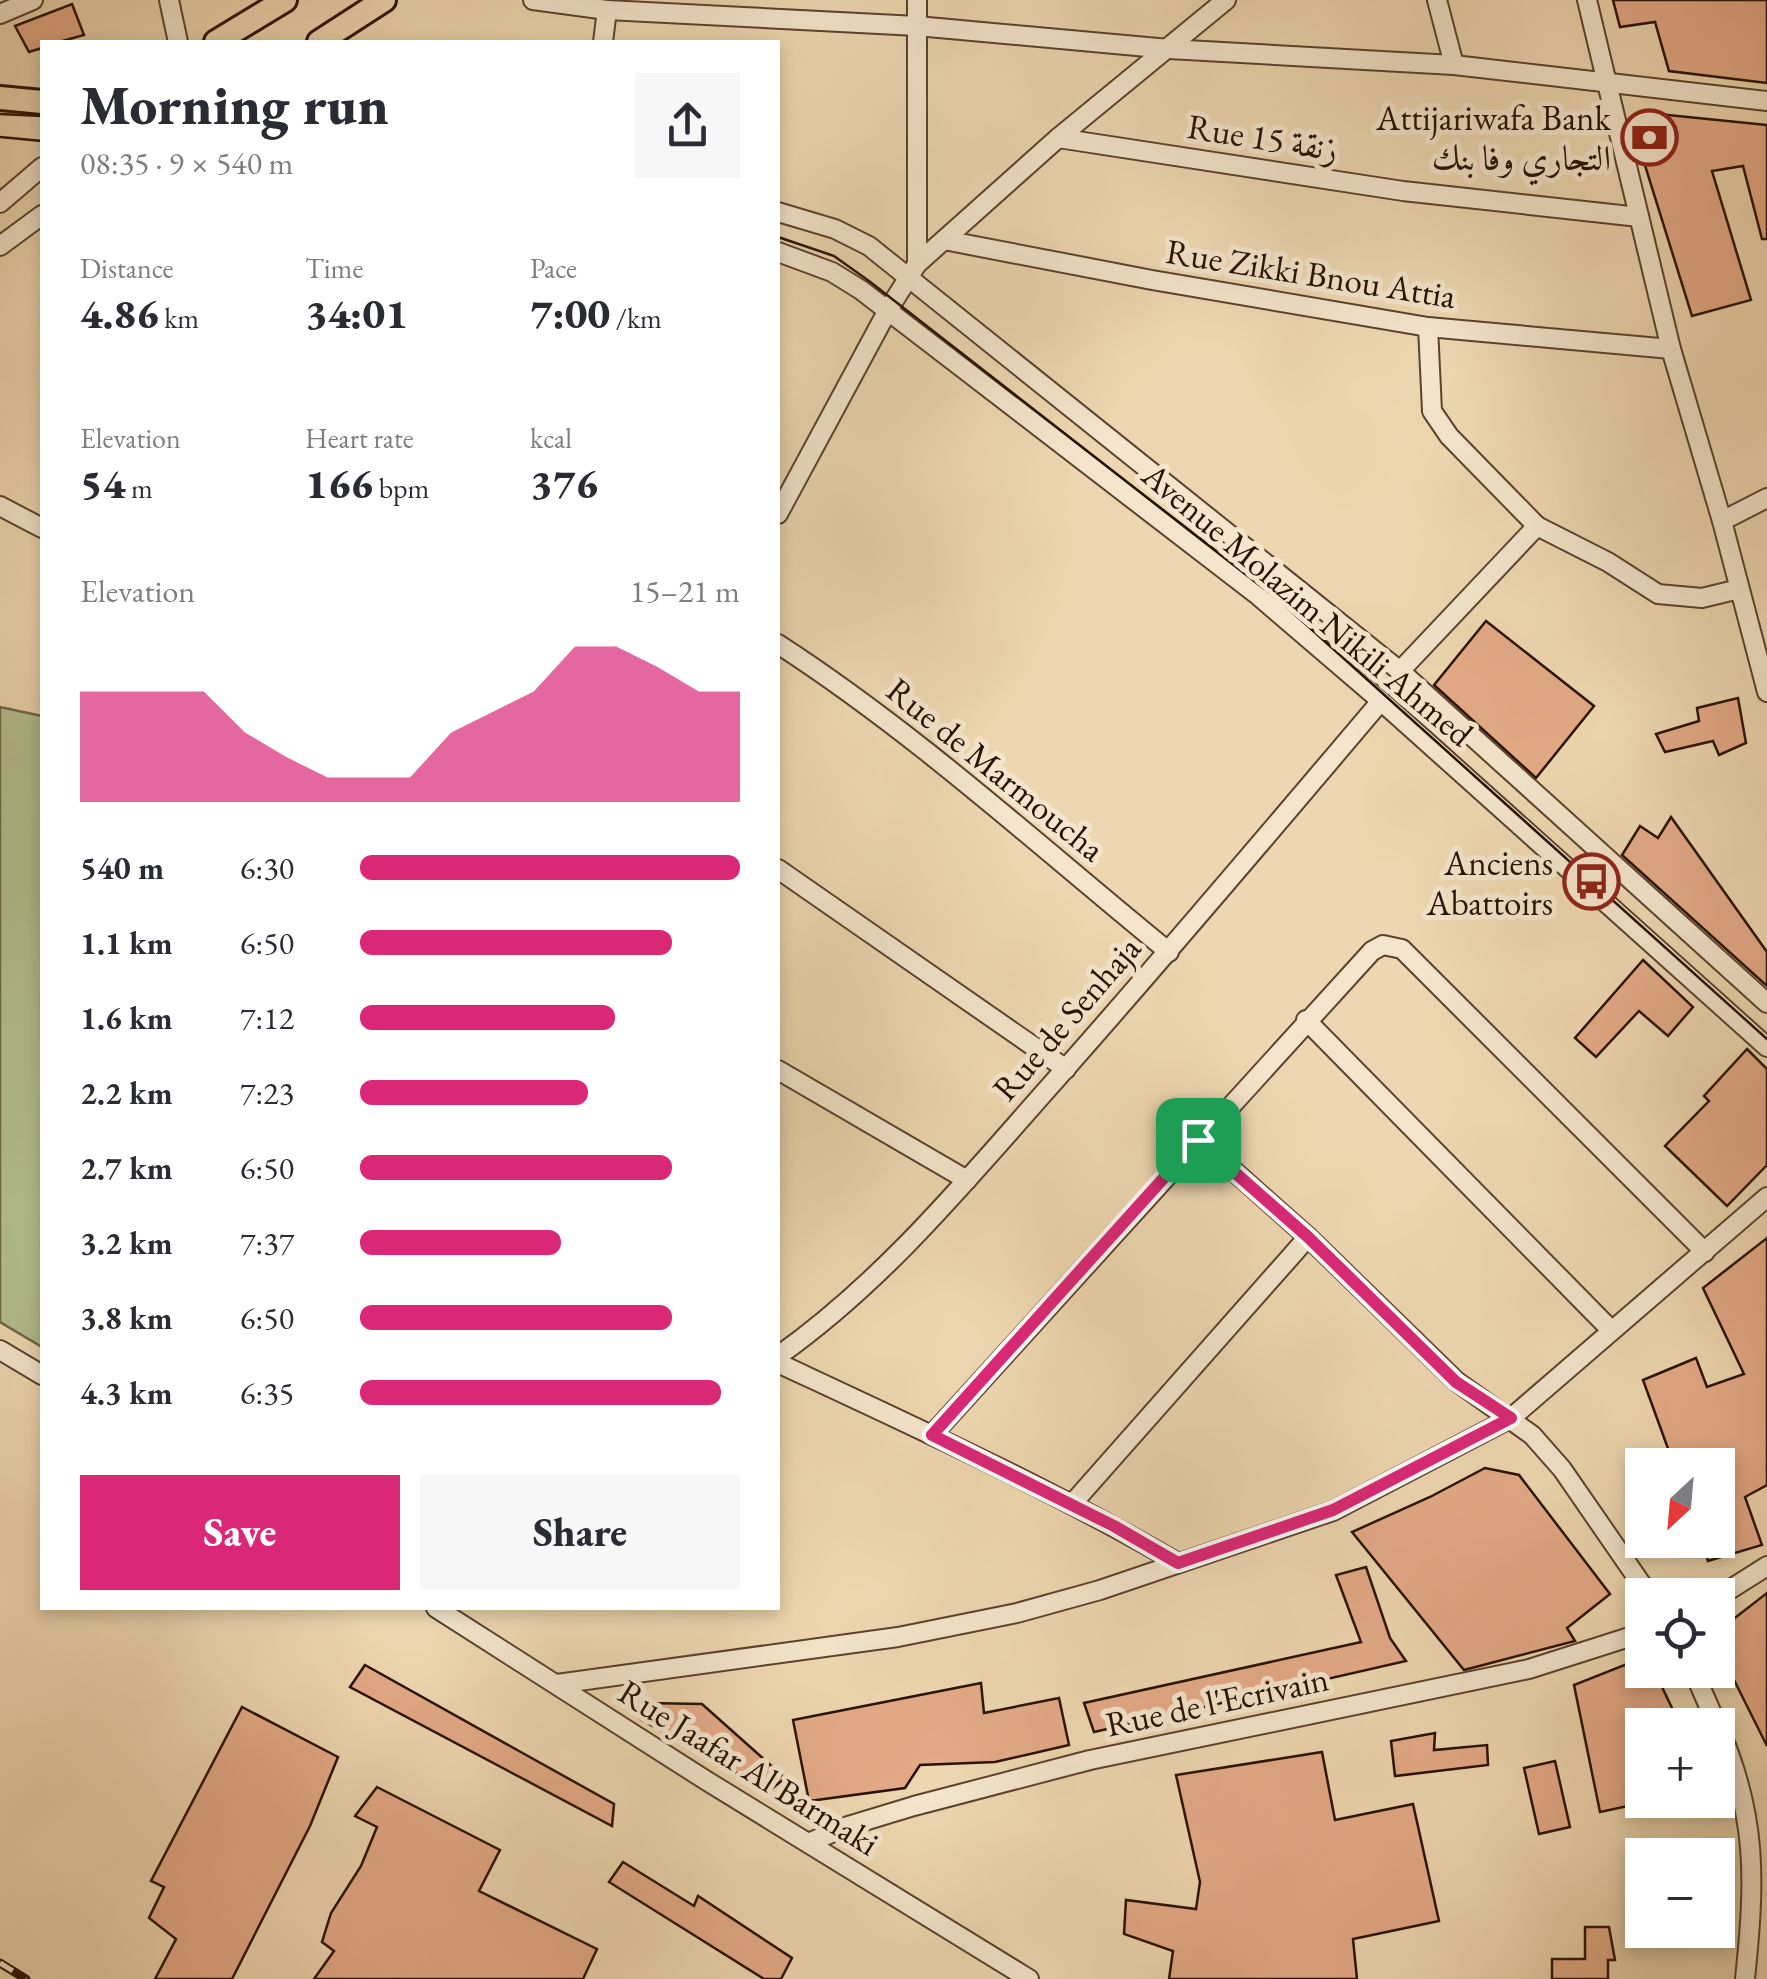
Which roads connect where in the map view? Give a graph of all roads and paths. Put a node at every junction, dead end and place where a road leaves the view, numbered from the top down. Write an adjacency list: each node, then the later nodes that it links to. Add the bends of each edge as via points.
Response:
1 (33, 0): 11 (street)
2 (169, 0): 13 (street)
3 (284, 0): 14 (main road)
4 (384, 0): 15 (main road)
5 (534, 0): 10 (street)
6 (917, 0): 12 (street)
7 (1226, 0): 17 (street)
8 (1437, 0): 18 (street)
9 (1587, 0): 19 (street)
10 (607, 10): 12 (street); 16 (street)
11 (0, 14)
12 (917, 26): 17 (street); 32 (street)
13 (178, 40)
14 (219, 40)
15 (322, 40)
16 (603, 40)
17 (1169, 49): 18 (street); 23 (street)
18 (1454, 65): 19 (street)
19 (1608, 83): 21 (street); 28 (street)
20 (0, 98): 22 (main road)
21 (1767, 101)
22 (37, 105)
23 (1058, 138): 28 (street, Rue 15 زنقة, via 1403,191); 29 (street)
24 (40, 169): 25 (street)
25 (0, 202)
26 (780, 213): 32 (street, Avenue Molazim Nikili Ahmed, via 835,229)
27 (40, 216): 30 (street)
28 (1638, 217): 35 (street)
29 (944, 240): 32 (street); 34 (street, Rue Zikki Bnou Attia)
30 (0, 246)
31 (780, 253): 33 (street, Avenue Molazim Nikili Ahmed, via 832,272)
32 (912, 270): 33 (street); 44 (street, Avenue Molazim Nikili Ahmed)
33 (888, 310): 38 (street); 46 (street, Avenue Molazim Nikili Ahmed, via 1255,593)
34 (1428, 327): 35 (street, Rue Zikki Bnou Attia); 40 (street, via 1432,412)
35 (1671, 349): 39 (street)
36 (1767, 498): 39 (street)
37 (0, 506): 41 (street)
38 (780, 510)
39 (1722, 521): 42 (street)
40 (1537, 526): 42 (street, via 1658,594 1702,598); 44 (street)
41 (40, 527)
42 (1739, 589): 45 (street)
43 (780, 645): 48 (street, Rue de Marmoucha, via 948,768)
44 (1400, 671): 49 (street, Avenue Molazim Nikili Ahmed)
45 (1767, 692)
46 (1381, 701): 48 (street, Rue de Senhaja); 51 (street, Avenue Molazim Nikili Ahmed)
47 (780, 870): 52 (street)
48 (1169, 952): 52 (street, Rue de Senhaja)
49 (1767, 1003)
50 (1306, 1020): 54 (street); 58 (street, via 1372,951 1384,944 1402,949); 59 (street)
51 (1767, 1046)
52 (1066, 1069): 55 (street, Rue de Senhaja)
53 (780, 1071): 55 (street)
54 (1198, 1140): 57 (street); 65 (street)
55 (968, 1180): 61 (street, Rue de Senhaja, via 862,1288)
56 (1767, 1198): 58 (street)
57 (1308, 1237): 64 (street, via 1456,1382); 66 (street)
58 (1705, 1252): 59 (street)
59 (1612, 1330): 64 (street)
60 (0, 1350): 63 (street)
61 (780, 1354)
62 (780, 1365): 65 (street)
63 (40, 1374)
64 (1511, 1418): 67 (street, via 1333,1510); 69 (street, via 1562,1469)
65 (932, 1435): 66 (street)
66 (1072, 1504): 67 (street)
67 (1178, 1563): 73 (street, via 1017,1613 898,1638)
68 (1767, 1566): 70 (street)
69 (1637, 1578)
70 (1735, 1586)
71 (439, 1610): 73 (street, Rue Jaafar Al Barmaki)
72 (1625, 1637): 75 (street, Rue de l'Ecrivain, via 1512,1673 1090,1760 914,1806)
73 (557, 1684): 75 (street, Rue Jaafar Al Barmaki)
74 (1735, 1774): 77 (street, via 1748,1821 1752,1916)
75 (808, 1843): 76 (street, Rue Jaafar Al Barmaki)
76 (1029, 1979)
77 (1745, 1979)

